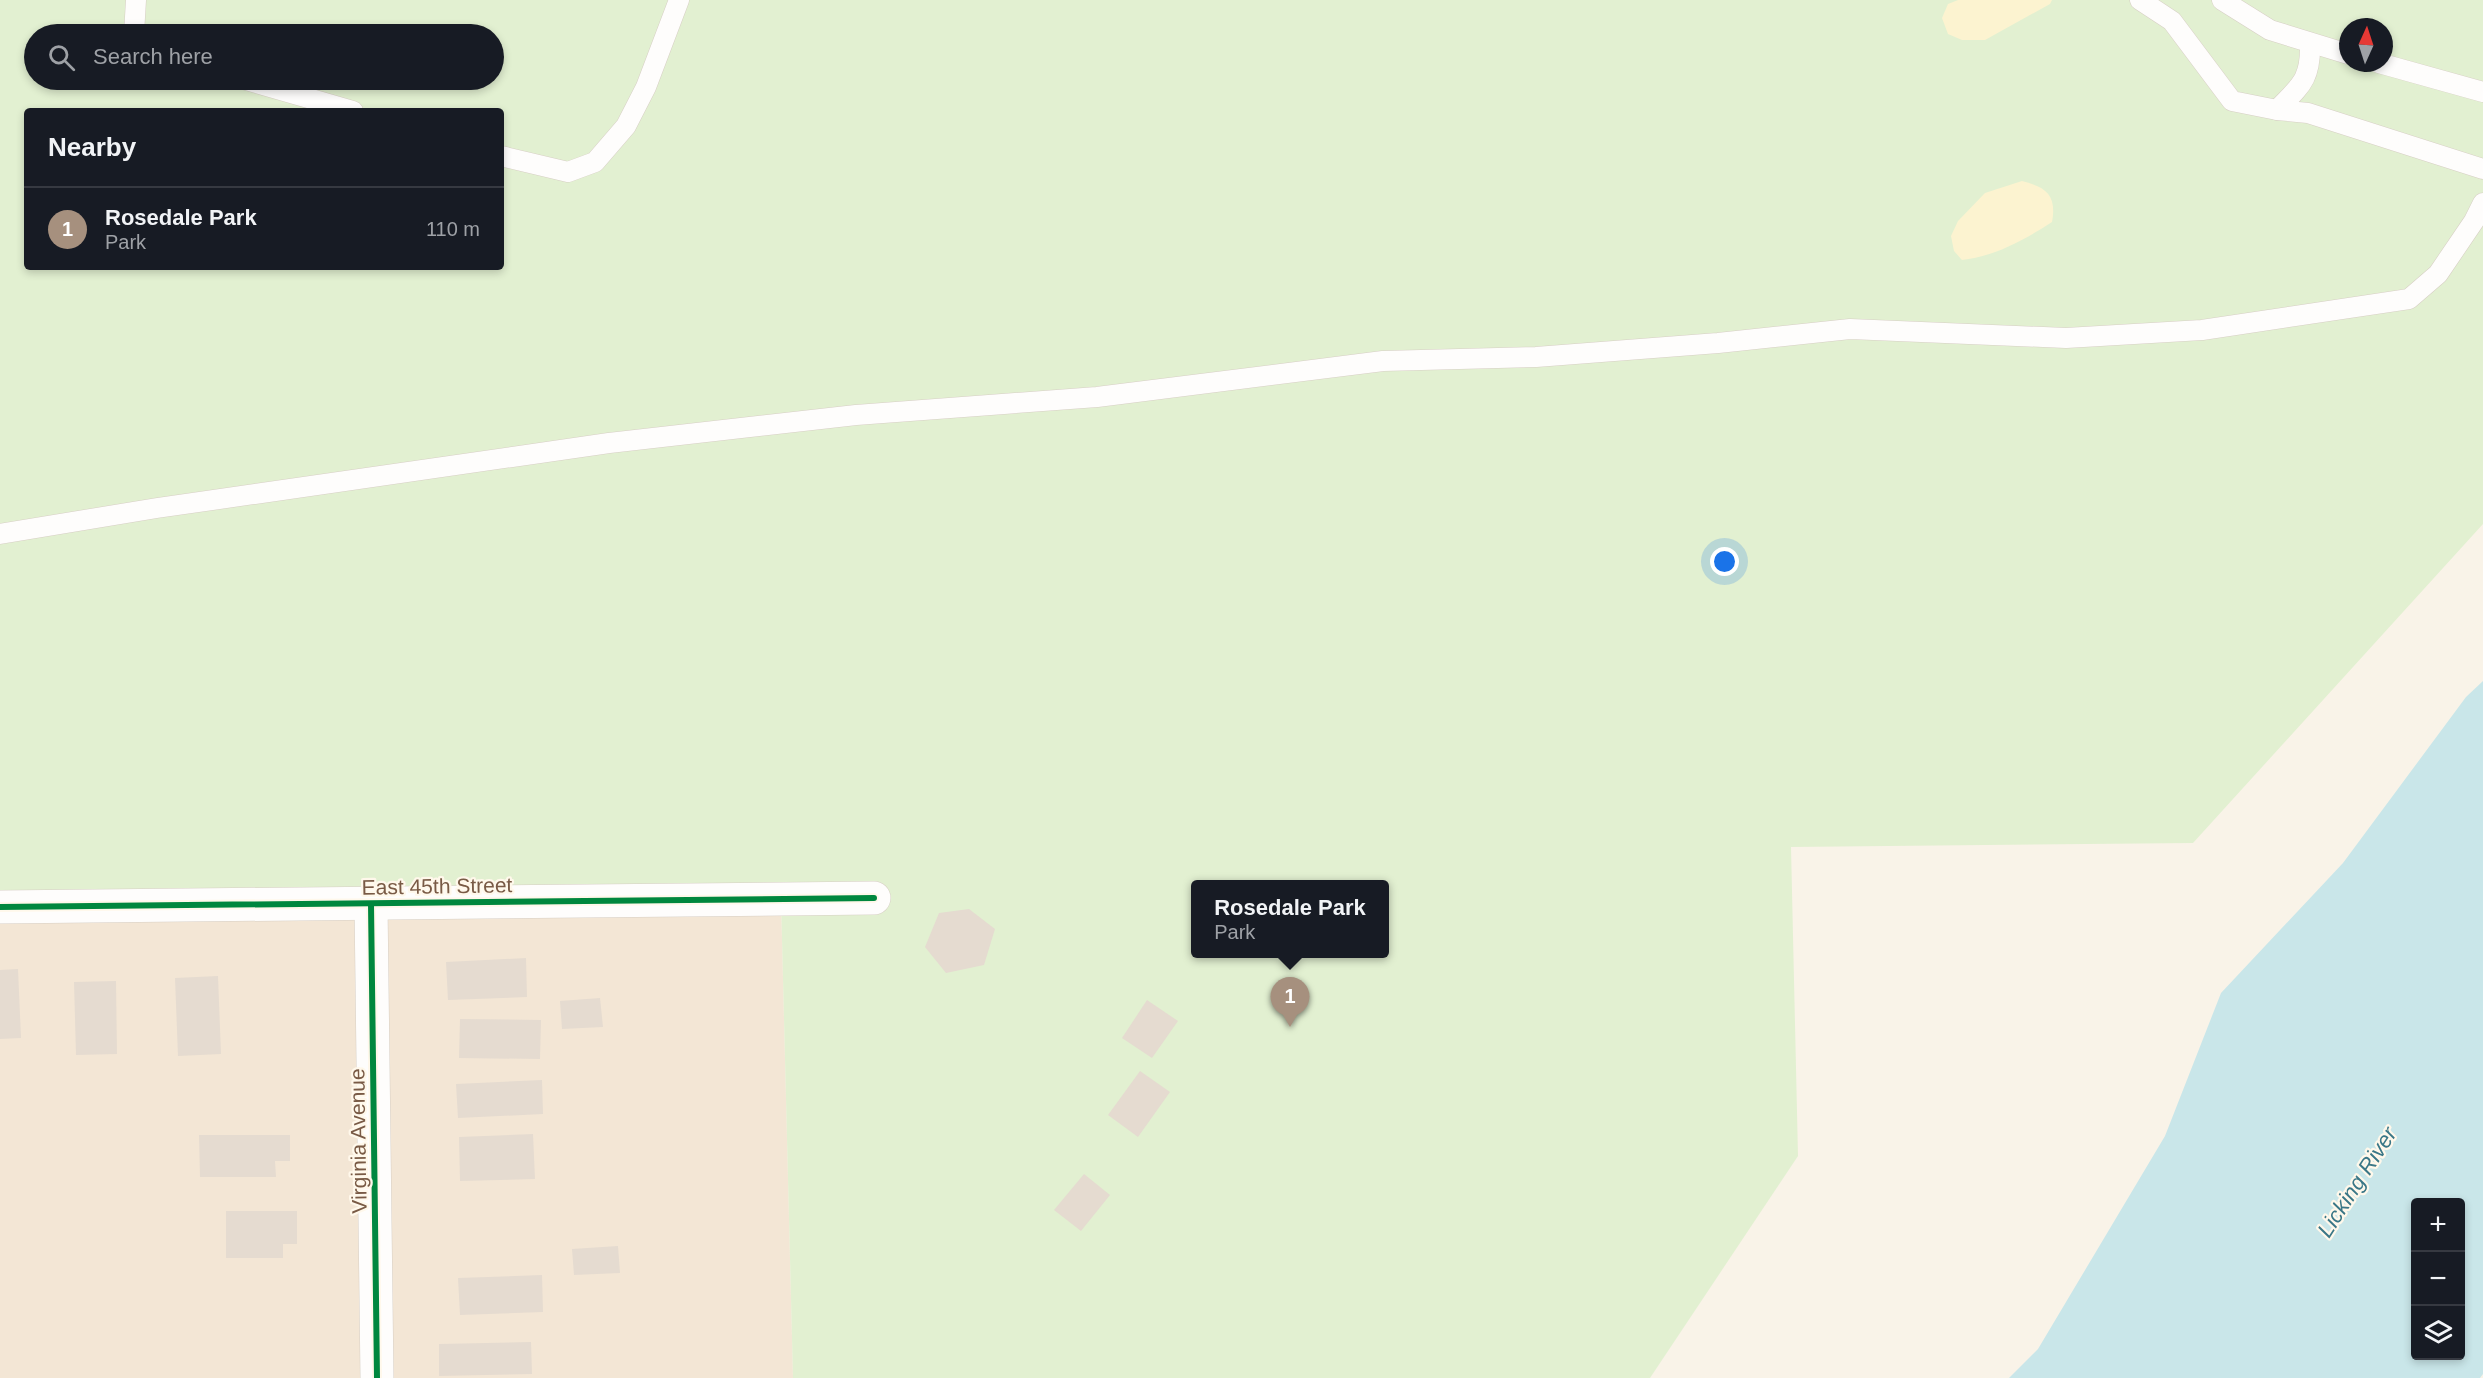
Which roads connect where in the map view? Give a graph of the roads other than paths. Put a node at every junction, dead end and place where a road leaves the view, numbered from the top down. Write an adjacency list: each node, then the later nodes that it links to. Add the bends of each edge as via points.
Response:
1 (136, 0): 5 (lane)
2 (679, 0): 13 (lane, via 646,87 626,126 595,162 568,172)
3 (2140, 0): 12 (lane, via 2172,21 2232,101)
4 (2222, 0): 6 (lane, via 2270,30)
5 (135, 24)
6 (2310, 44): 7 (lane); 12 (lane, via 2311,67)
7 (2339, 52)
8 (2393, 67): 10 (lane)
9 (281, 90): 11 (lane)
10 (2483, 92)
11 (343, 108)
12 (2277, 110): 14 (lane, via 2308,113)
13 (504, 157)
14 (2483, 169)
15 (2483, 203): 16 (lane, via 2438,274 2409,299 2202,330 2066,338 1850,329 1536,357 1383,361 1097,397 856,415 609,443)
16 (0, 534)
17 (874, 898): 18 (street, East 45th Street)
18 (371, 904): 19 (street, East 45th Street); 20 (street, Virginia Avenue)
19 (0, 907)
20 (377, 1378)

